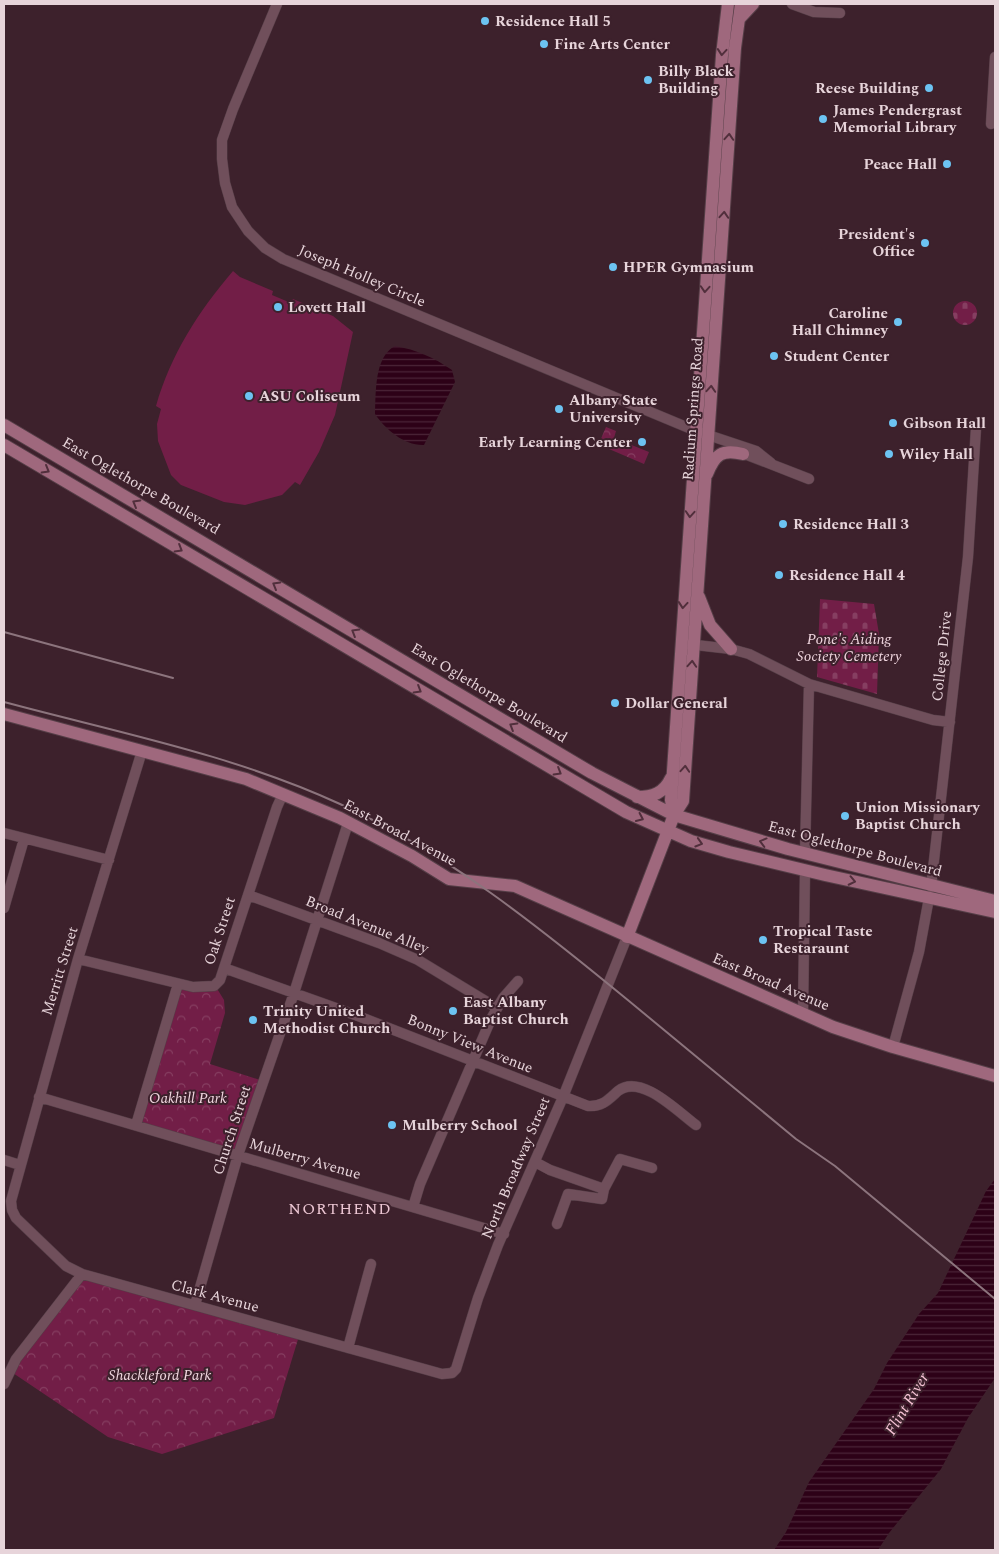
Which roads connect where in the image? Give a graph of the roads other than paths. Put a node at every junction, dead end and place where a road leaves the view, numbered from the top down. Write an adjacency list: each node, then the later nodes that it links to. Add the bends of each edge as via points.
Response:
1 (277, 4): 13 (street, Joseph Holley Circle, via 222,140 225,183 232,207 248,231 265,248 283,259)
2 (728, 4): 13 (main road, Radium Springs Road, one-way to 13, via 709,240)
3 (741, 4): 7 (main road, Radium Springs Road)
4 (753, 4): 7 (main road)
5 (792, 4): 6 (street, via 814,12 840,13)
6 (824, 4)
7 (739, 19): 10 (main road, Radium Springs Road, one-way to 7)
8 (995, 56): 9 (street)
9 (990, 124)
10 (709, 413): 13 (main road, Radium Springs Road); 14 (street, via 721,435)
11 (4, 425): 30 (main road, East Oglethorpe Boulevard, one-way to 11, via 425,675)
12 (976, 428): 26 (street, College Drive, via 968,556)
13 (703, 434): 14 (street); 16 (street); 19 (main road, Radium Springs Road); 21 (main road, Radium Springs Road, one-way to 21)
14 (733, 442): 17 (street, via 756,451)
15 (4, 445): 33 (main road, East Oglethorpe Boulevard, one-way to 33, via 599,797)
16 (743, 454): 17 (street); 19 (main road, via 728,450 721,454)
17 (771, 463): 18 (street)
18 (809, 479)
19 (704, 481): 20 (main road, Radium Springs Road)
20 (698, 592): 22 (main road, Radium Springs Road); 23 (main road, via 710,625)
21 (680, 644): 22 (street); 28 (main road, Radium Springs Road)
22 (693, 644): 23 (street); 31 (main road, Radium Springs Road, one-way to 22, via 683,802)
23 (731, 648): 24 (street)
24 (809, 684): 26 (street); 36 (street)
25 (4, 714): 27 (main road, East Broad Avenue)
26 (950, 722): 40 (street, College Drive)
27 (142, 751): 29 (main road, East Broad Avenue, via 246,779); 37 (street, Merritt Street)
28 (672, 776): 30 (main road, via 659,793); 31 (main road, Radium Springs Road)
29 (283, 794): 32 (main road, East Broad Avenue); 41 (street, Oak Street)
30 (638, 797): 31 (main road, East Oglethorpe Boulevard)
31 (674, 815): 33 (main road, Radium Springs Road); 36 (main road, East Oglethorpe Boulevard, one-way to 31)
32 (348, 823): 45 (street, Church Street); 46 (main road, East Broad Avenue, via 449,879 516,886)
33 (670, 831): 38 (main road, East Oglethorpe Boulevard, one-way to 38, via 712,847); 46 (main road, Radium Springs Road)
34 (4, 833): 35 (street)
35 (24, 839): 37 (street); 43 (street)
36 (805, 852): 39 (main road, East Oglethorpe Boulevard)
37 (109, 860): 47 (street, Merritt Street)
38 (804, 871): 39 (main road, via 816,865); 40 (main road, East Oglethorpe Boulevard, one-way to 40); 53 (street)
39 (893, 876): 40 (main road, East Oglethorpe Boulevard)
40 (930, 892): 42 (main road, East Oglethorpe Boulevard); 44 (main road, East Oglethorpe Boulevard); 54 (street, College Drive, via 919,952)
41 (248, 895): 45 (street, Broad Avenue Alley); 48 (street, Oak Street)
42 (995, 901)
43 (4, 908)
44 (995, 912)
45 (316, 920): 51 (street, Church Street); 52 (street, Broad Avenue Alley, via 418,960)
46 (627, 937): 53 (main road, East Broad Avenue); 58 (street, North Broadway Street)
47 (78, 959): 50 (street); 57 (street, Merritt Street)
48 (224, 968): 50 (street, Oak Street, via 214,986); 51 (street, Bonny View Avenue)
49 (518, 981): 52 (street)
50 (178, 984): 59 (street)
51 (294, 992): 55 (street, Bonny View Avenue); 61 (street, Church Street)
52 (497, 1008): 55 (street)
53 (803, 1014): 54 (main road, East Broad Avenue)
54 (893, 1047): 56 (main road, East Broad Avenue)
55 (472, 1060): 58 (street, Bonny View Avenue); 68 (street)
56 (995, 1076)
57 (39, 1097): 59 (street, Mulberry Avenue); 64 (street, Merritt Street)
58 (563, 1097): 60 (street, Bonny View Avenue, via 594,1107 621,1089 643,1087); 63 (street, North Broadway Street)
59 (136, 1125): 61 (street, Mulberry Avenue)
60 (696, 1125)
61 (238, 1155): 68 (street, Mulberry Avenue); 73 (street, Church Street)
62 (4, 1160): 64 (street)
63 (535, 1162): 66 (street); 70 (street, North Broadway Street)
64 (20, 1165): 67 (street, Merritt Street)
65 (652, 1168): 66 (street, via 620,1159)
66 (604, 1189): 69 (street, via 602,1199 568,1194)
67 (11, 1201): 72 (street, Clark Avenue, via 16,1218 66,1266)
68 (413, 1207): 70 (street, Mulberry Avenue)
69 (557, 1224)
70 (504, 1234): 75 (street, North Broadway Street, via 478,1298 456,1369)
71 (371, 1264): 74 (street)
72 (82, 1274): 73 (street, Clark Avenue); 76 (street, via 16,1360)
73 (195, 1305): 74 (street, Clark Avenue)
74 (348, 1348): 75 (street, Clark Avenue)
75 (442, 1374)
76 (4, 1384)

